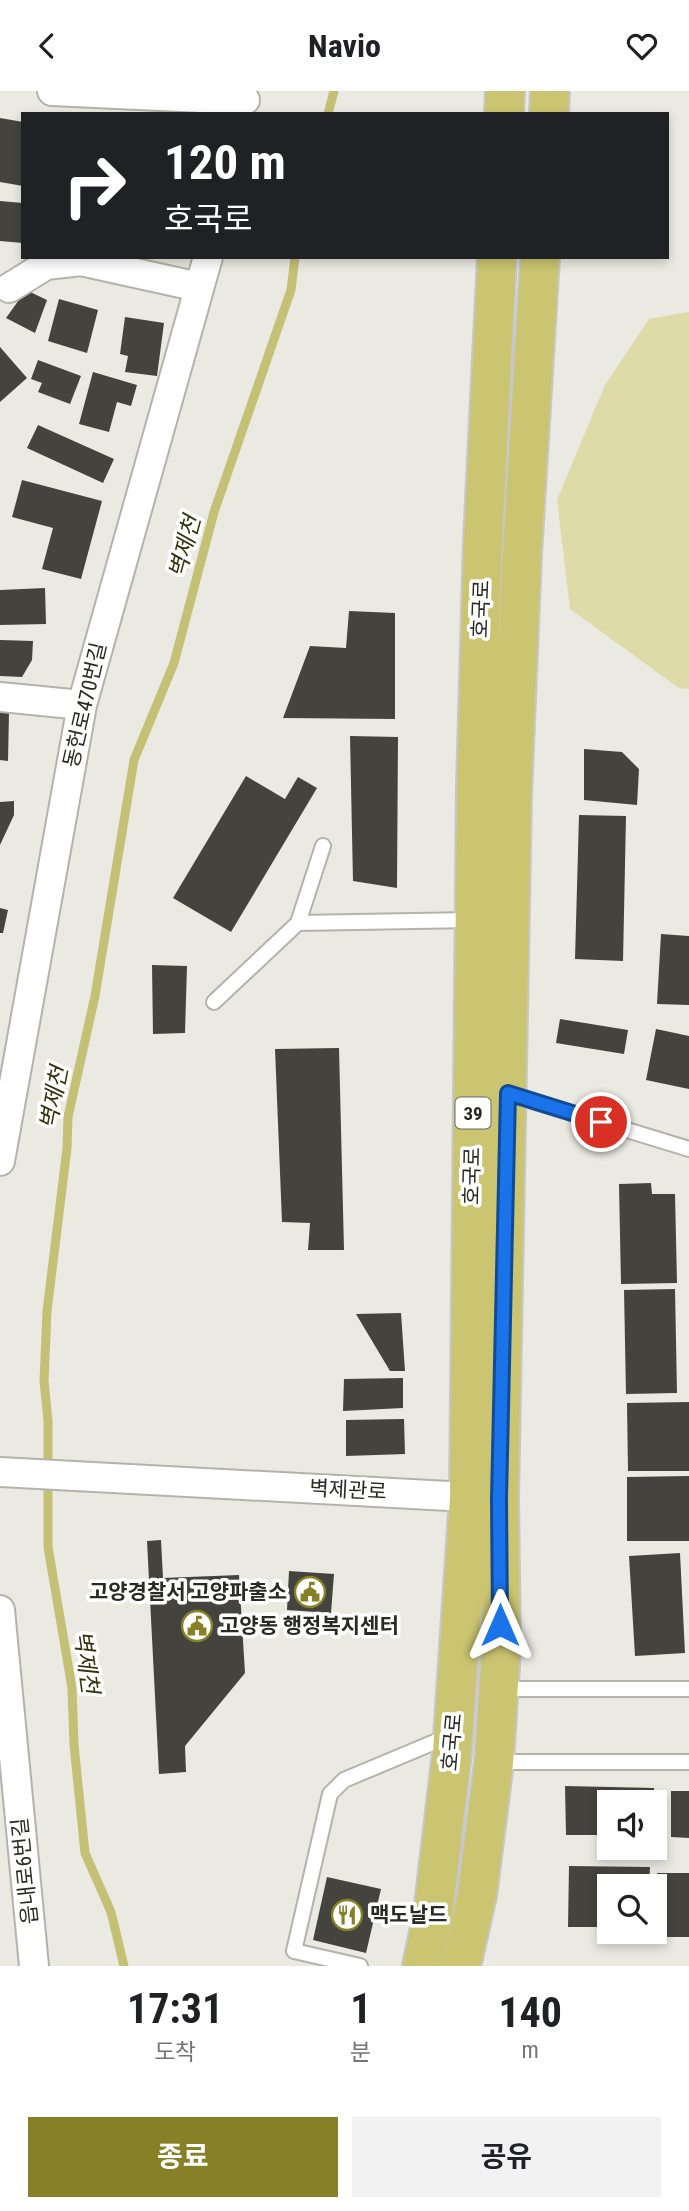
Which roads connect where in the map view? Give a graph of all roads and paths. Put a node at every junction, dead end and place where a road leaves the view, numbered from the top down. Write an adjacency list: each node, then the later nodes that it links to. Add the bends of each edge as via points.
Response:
1 (52, 91): 5 (street)
2 (505, 91): 6 (main road)
3 (550, 91): 7 (main road)
4 (244, 102): 5 (street)
5 (135, 104)
6 (504, 112)
7 (549, 112)
8 (82, 259): 12 (street); 13 (street, via 46,265)
9 (207, 259): 12 (street, 동헌로470번길)
10 (497, 259): 17 (main road, 호국로 / 39, via 483,541)
11 (540, 259): 20 (main road, 호국로 / 39, via 512,793)
12 (199, 287): 15 (street, 동헌로470번길)
13 (9, 288)
14 (0, 697): 15 (street)
15 (82, 705): 22 (street, 동헌로470번길)
16 (323, 846): 18 (lane)
17 (475, 920): 18 (lane); 24 (main road, 호국로 / 39)
18 (298, 923): 19 (lane)
19 (214, 1002)
20 (508, 1093): 21 (lane); 24 (main road, 호국로 / 39)
21 (689, 1149)
22 (0, 1161)
23 (6, 1472): 24 (street, 벽제관로)
24 (484, 1498): 26 (main road, 호국로 / 39, via 500,1650); 29 (main road, 호국로 / 39)
25 (0, 1610): 28 (street, 읍내로6번길)
26 (498, 1689): 27 (lane); 30 (main road, 호국로 / 39)
27 (689, 1689)
28 (5, 1721): 32 (street, 읍내로6번길)
29 (453, 1734): 33 (lane, via 344,1780 330,1794 294,1951); 34 (main road, 호국로 / 39, via 433,1914)
30 (494, 1762): 31 (lane, 호국로); 35 (main road, 호국로 / 39, via 477,1895)
31 (689, 1762)
32 (34, 1966)
33 (360, 1966)
34 (422, 1966)
35 (461, 1966)

